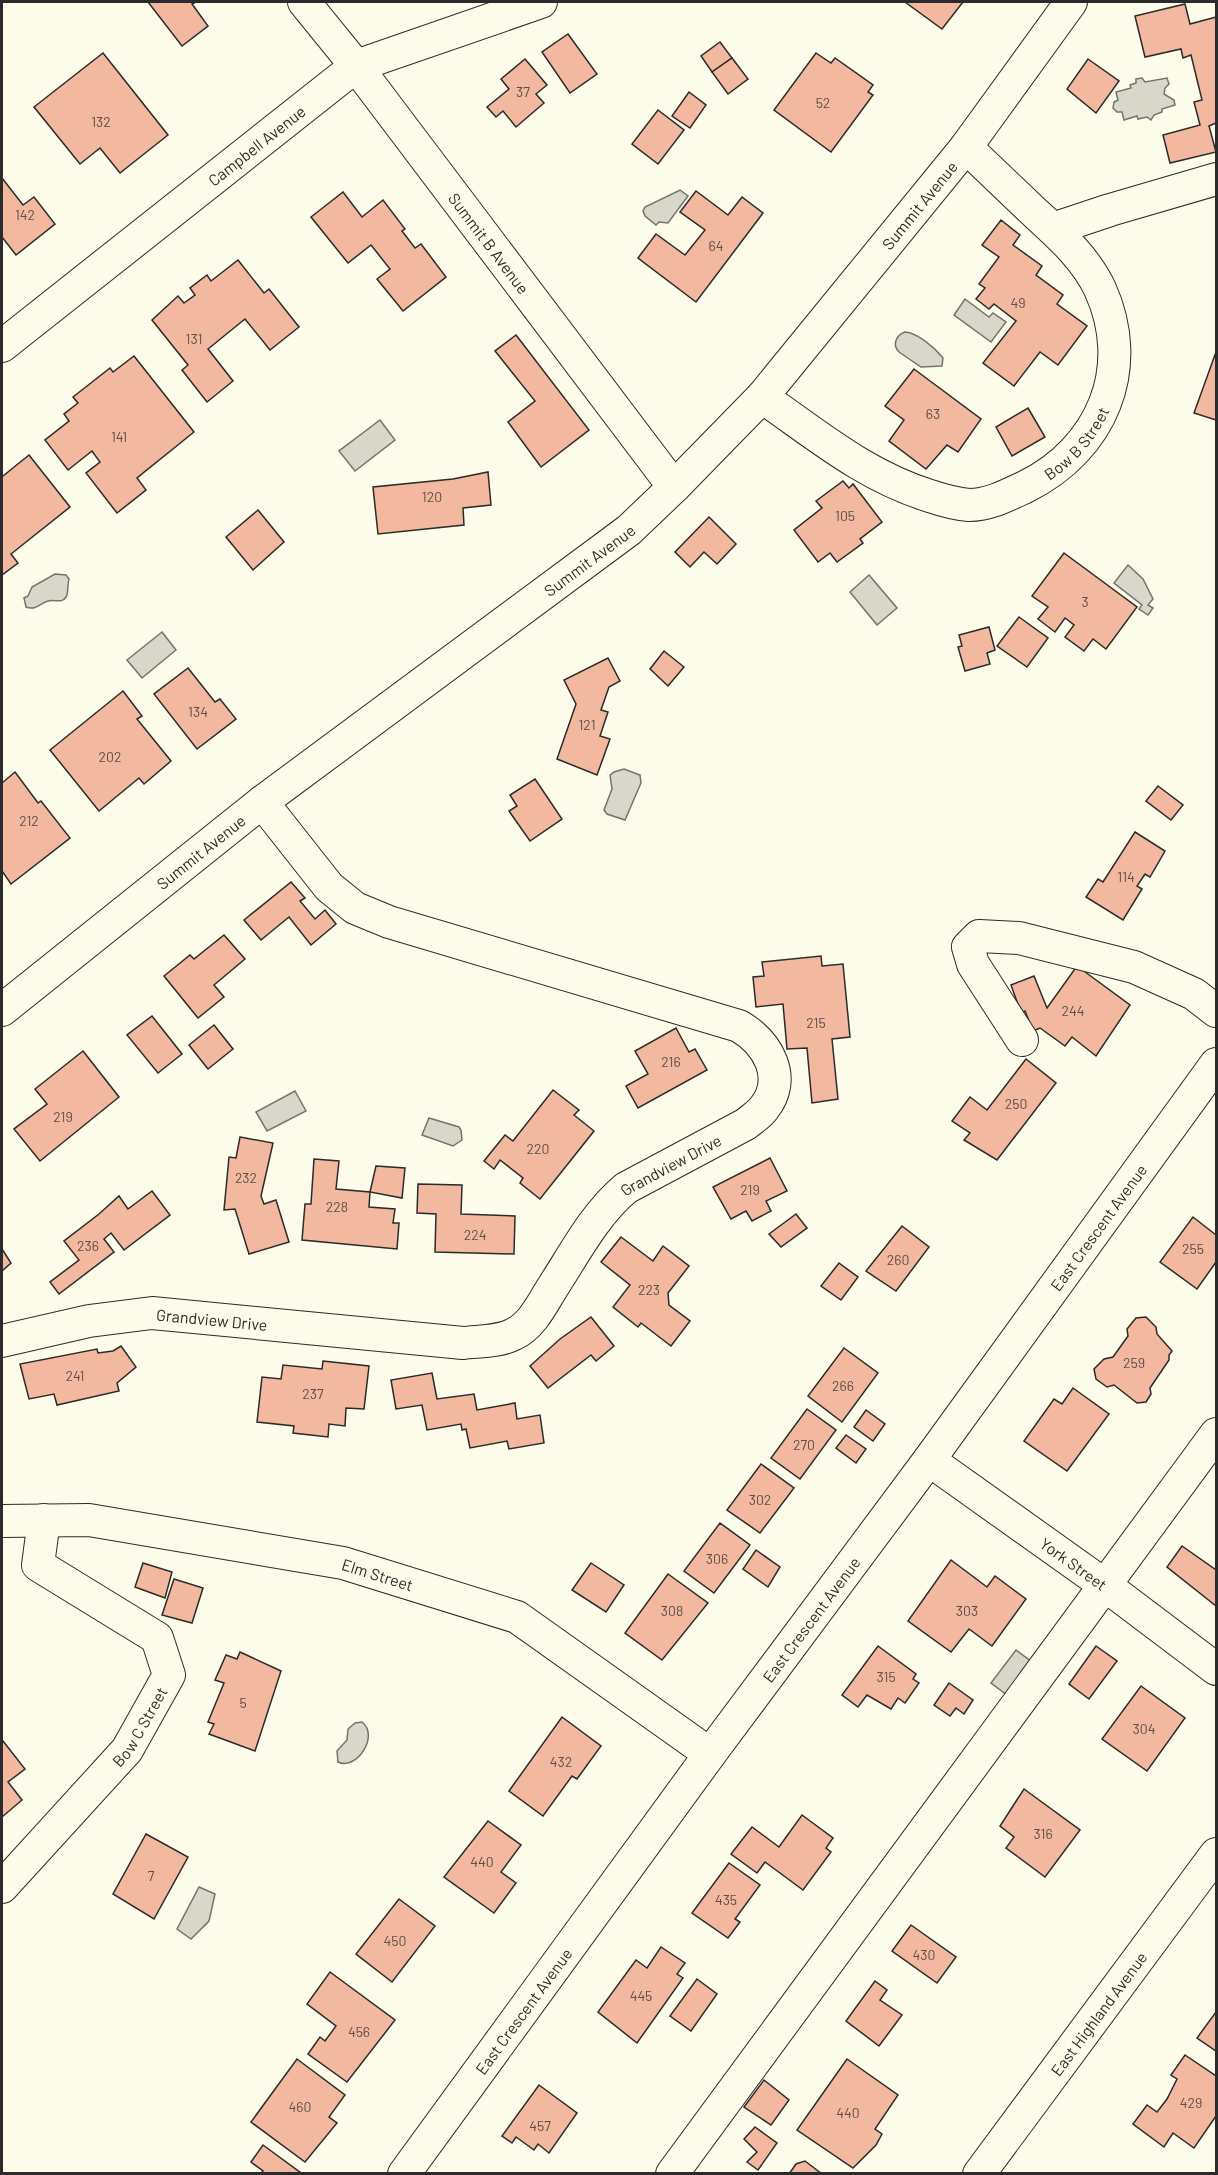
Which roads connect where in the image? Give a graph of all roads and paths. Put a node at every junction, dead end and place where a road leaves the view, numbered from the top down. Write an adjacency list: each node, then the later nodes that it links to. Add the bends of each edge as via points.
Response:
1 (304, 2): 4 (street, Summit B Avenue)
2 (541, 2): 4 (street, Campbell Avenue)
3 (1071, 2): 5 (street, Summit Avenue)
4 (356, 66): 8 (street, Campbell Avenue); 10 (street, Summit B Avenue)
5 (966, 147): 7 (street, Bow B Street); 9 (street, Summit Avenue)
6 (1216, 179): 7 (street)
7 (1053, 229): 9 (street, Bow B Street, via 1080,258 1099,288 1111,319 1115,348 1106,405 1094,427 1060,465 1039,480 995,500 970,505 934,497 891,483 864,468)
8 (2, 346)
9 (762, 397): 10 (street, Summit Avenue)
10 (674, 488): 11 (street, Summit Avenue, via 629,530)
11 (262, 802): 12 (street, Summit Avenue); 16 (street, Grandview Drive, via 329,888 355,908 389,922 739,1026 752,1034 771,1056 771,1097 746,1124 618,1195 596,1220 533,1317 513,1335 463,1342 152,1313 89,1321)
12 (2, 1010)
13 (1216, 1011): 14 (street, via 1194,994 1134,967 1018,938 979,936 968,947 973,964)
14 (1022, 1040)
15 (1216, 1064): 18 (street, East Crescent Avenue)
16 (2, 1341)
17 (1216, 1434): 21 (street)
18 (929, 1460): 21 (street, York Street); 23 (street, East Crescent Avenue)
19 (45, 1520): 20 (street, Elm Street); 23 (street, Elm Street, via 89,1520 343,1563 517,1617); 25 (street, Bow C Street, via 38,1565 157,1638 170,1675 127,1750)
20 (2, 1521)
21 (1106, 1586): 22 (street, York Street); 27 (street)
22 (1216, 1669)
23 (710, 1754): 26 (street, East Crescent Avenue)
24 (1216, 1854): 28 (street, East Highland Avenue)
25 (2, 1887)
26 (414, 2170)
27 (672, 2174)
28 (979, 2174)

